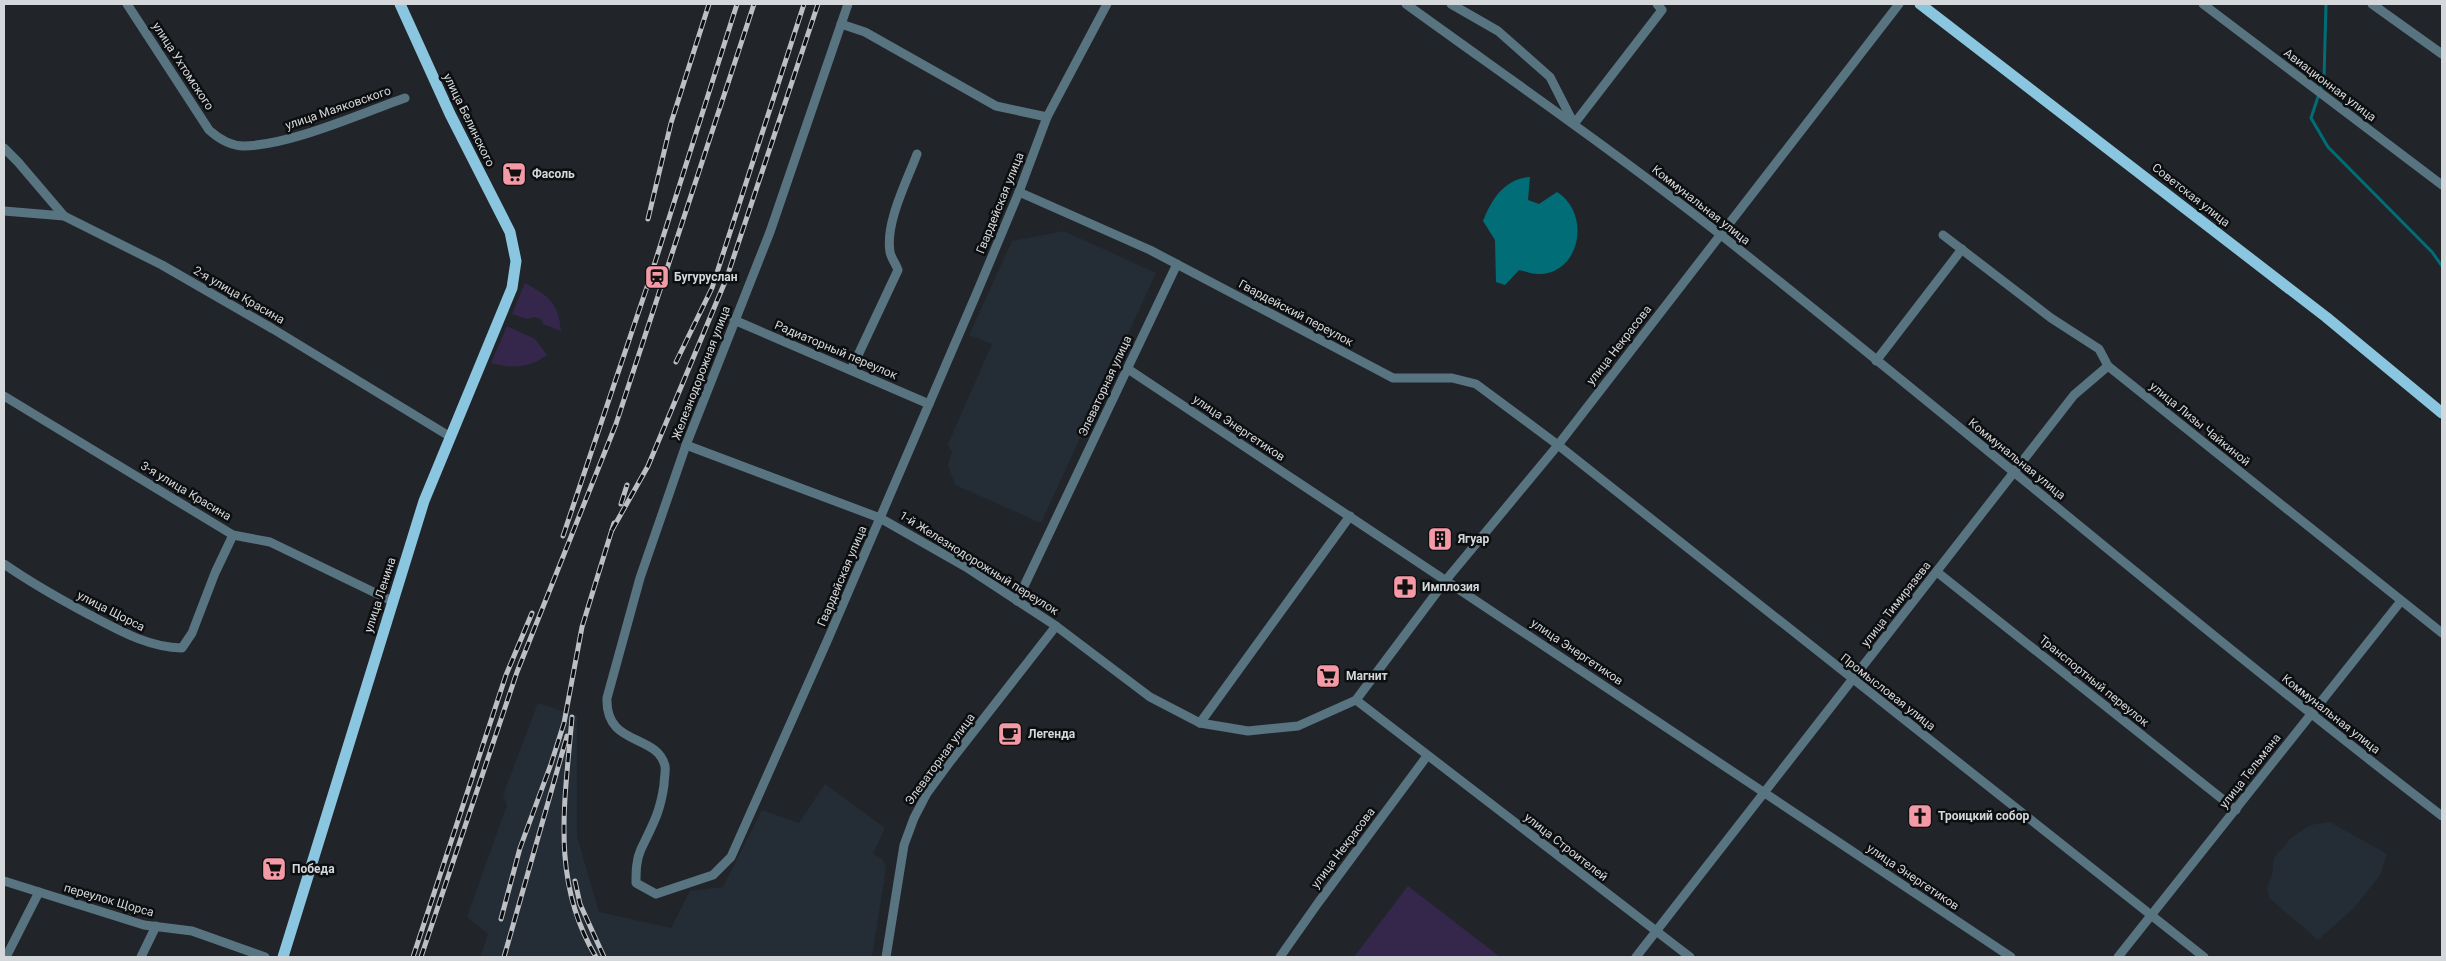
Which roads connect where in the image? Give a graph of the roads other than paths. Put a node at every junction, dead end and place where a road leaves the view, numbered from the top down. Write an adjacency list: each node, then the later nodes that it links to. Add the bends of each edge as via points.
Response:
1 (127, 4): 17 (street, улица Ухтомского, via 210,130)
2 (400, 4): 26 (main road, улица Белинского, via 450,114 510,232)
3 (848, 4): 12 (street, Железнодорожная улица)
4 (1107, 4): 15 (street, Гвардейская улица)
5 (1406, 4): 16 (street, Коммунальная улица)
6 (1451, 4): 16 (street, Коммунальная улица, via 1498,32 1550,77)
7 (1657, 4): 16 (street, via 1662,10)
8 (1899, 4): 24 (street, улица Некрасова)
9 (1920, 4): 36 (main road, Советская улица, via 2326,317)
10 (2203, 4): 20 (street, Авиационная улица)
11 (2372, 4): 13 (street)
12 (840, 24): 15 (street, via 865,32 996,106); 29 (street, Железнодорожная улица, via 770,232)
13 (2442, 54)
14 (405, 98): 17 (street, улица Маяковского, via 286,140 243,146)
15 (1047, 117): 21 (street, Гвардейская улица)
16 (1574, 124): 24 (street, Коммунальная улица)
17 (220, 140)
18 (4, 148): 23 (street)
19 (917, 154): 33 (street, via 890,234 890,253 898,270)
20 (2442, 185)
21 (1019, 192): 28 (street, Гвардейский переулок); 35 (street, Гвардейская улица)
22 (4, 210): 23 (street, 2-я улица Красина)
23 (64, 216): 37 (street, 2-я улица Красина, via 162,265 273,328)
24 (1720, 234): 30 (street, Коммунальная улица); 39 (street, улица Некрасова)
25 (1943, 236): 27 (street, улица Лизы Чайкиной)
26 (514, 247): 37 (main road, улица Ленина, via 516,260 512,288)
27 (1962, 249): 30 (street); 31 (street, улица Лизы Чайкиной, via 2063,327 2099,349)
28 (1177, 264): 32 (street, Элеваторная улица); 39 (street, Гвардейский переулок, via 1393,378 1452,378 1476,384)
29 (734, 320): 33 (street, Радиаторный переулок); 38 (street, Железнодорожная улица)
30 (1876, 361): 40 (street, Коммунальная улица)
31 (2108, 366): 40 (street, улица Тимирязева, via 2074,395); 49 (street, улица Лизы Чайкиной)
32 (1128, 369): 41 (street, улица Энергетиков); 48 (street, Элеваторная улица)
33 (851, 370): 35 (street, Радиаторный переулок)
34 (4, 396): 43 (street, 3-я улица Красина)
35 (929, 404): 42 (street, Гвардейская улица)
36 (2442, 413)
37 (449, 436): 47 (main road, улица Ленина)
38 (686, 445): 42 (street, 1-й Железнодорожный переулок); 53 (street, Железнодорожная улица, via 640,578)
39 (1558, 445): 46 (street, улица Некрасова); 52 (street, Промысловая улица)
40 (2013, 473): 45 (street, улица Тимирязева); 55 (street, Коммунальная улица)
41 (1350, 516): 46 (street, улица Энергетиков); 56 (street)
42 (880, 518): 48 (street, 1-й Железнодорожный переулок, via 966,567); 53 (street, Гвардейская улица, via 731,858 713,875 656,894 636,884 641,850 661,808 666,768 662,757 650,745 628,737 615,726 606,712)
43 (233, 534): 44 (street, улица Щорса, via 192,633 182,648 166,648 138,641 34,585); 47 (street, 3-я улица Красина, via 270,542)
44 (4, 564)
45 (1936, 572): 52 (street, улица Тимирязева); 59 (street, Транспортный переулок)
46 (1446, 580): 54 (street, улица Некрасова); 58 (street, улица Энергетиков)
47 (392, 601): 69 (main road, улица Ленина)
48 (1017, 601): 50 (street, 1-й Железнодорожный переулок)
49 (2401, 601): 51 (street, улица Лизы Чайкиной); 55 (street, улица Тельмана)
50 (1056, 626): 56 (street, 1-й Железнодорожный переулок, via 1150,697); 70 (street, Элеваторная улица, via 949,763 914,818 904,845)
51 (2442, 633)
52 (1853, 680): 58 (street, улица Тимирязева); 63 (street, Промысловая улица)
53 (607, 698)
54 (1356, 700): 56 (street, 1-й Железнодорожный переулок, via 1298,726 1248,731); 57 (street, улица Строителей)
55 (2311, 715): 59 (street, улица Тельмана); 60 (street, Коммунальная улица)
56 (1200, 723)
57 (1428, 756): 65 (street, улица Строителей); 71 (street, улица Некрасова)
58 (1764, 793): 65 (street, улица Тимирязева); 74 (street, улица Энергетиков)
59 (2236, 810): 63 (street, улица Тельмана)
60 (2442, 816)
61 (4, 881): 62 (street, переулок Щорса)
62 (38, 892): 64 (street, переулок Щорса); 66 (street)
63 (2152, 915): 75 (street, улица Тельмана); 76 (street, Промысловая улица)
64 (156, 926): 67 (street); 68 (street, переулок Щорса, via 192,931)
65 (1656, 932): 72 (street, улица Тимирязева); 73 (street, улица Строителей)
66 (6, 957)
67 (140, 957)
68 (265, 957)
69 (283, 957)
70 (886, 957)
71 (1280, 957)
72 (1636, 957)
73 (1690, 957)
74 (2011, 957)
75 (2118, 957)
76 (2204, 957)

